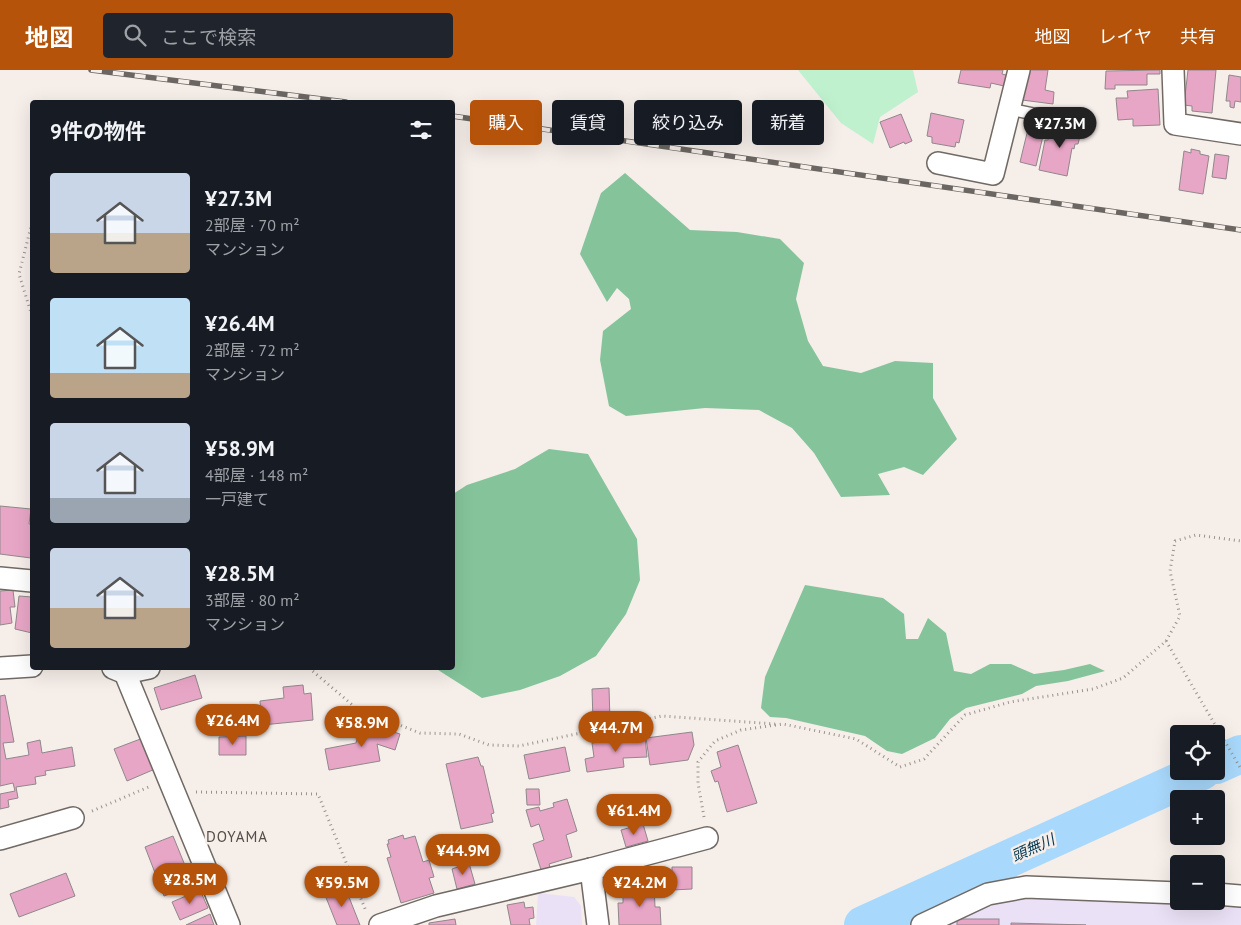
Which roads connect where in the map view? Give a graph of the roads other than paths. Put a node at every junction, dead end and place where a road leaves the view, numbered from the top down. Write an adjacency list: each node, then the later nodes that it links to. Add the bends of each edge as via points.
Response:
1 (1019, 70): 3 (street)
2 (1173, 70): 5 (street, via 1175,124)
3 (1009, 109): 4 (lane); 6 (street, via 993,174)
4 (1048, 117)
5 (1241, 134)
6 (938, 163)
7 (0, 578): 8 (street)
8 (30, 580)
9 (30, 666): 10 (street)
10 (0, 668)
11 (121, 670): 20 (street)
12 (73, 818): 14 (street)
13 (707, 838): 15 (street)
14 (0, 839)
15 (591, 869): 19 (street); 21 (street)
16 (1170, 893): 22 (street, via 1026,887 988,894)
17 (1225, 895): 18 (street)
18 (1241, 896)
19 (374, 921)
20 (229, 925)
21 (598, 925)
22 (922, 925)

